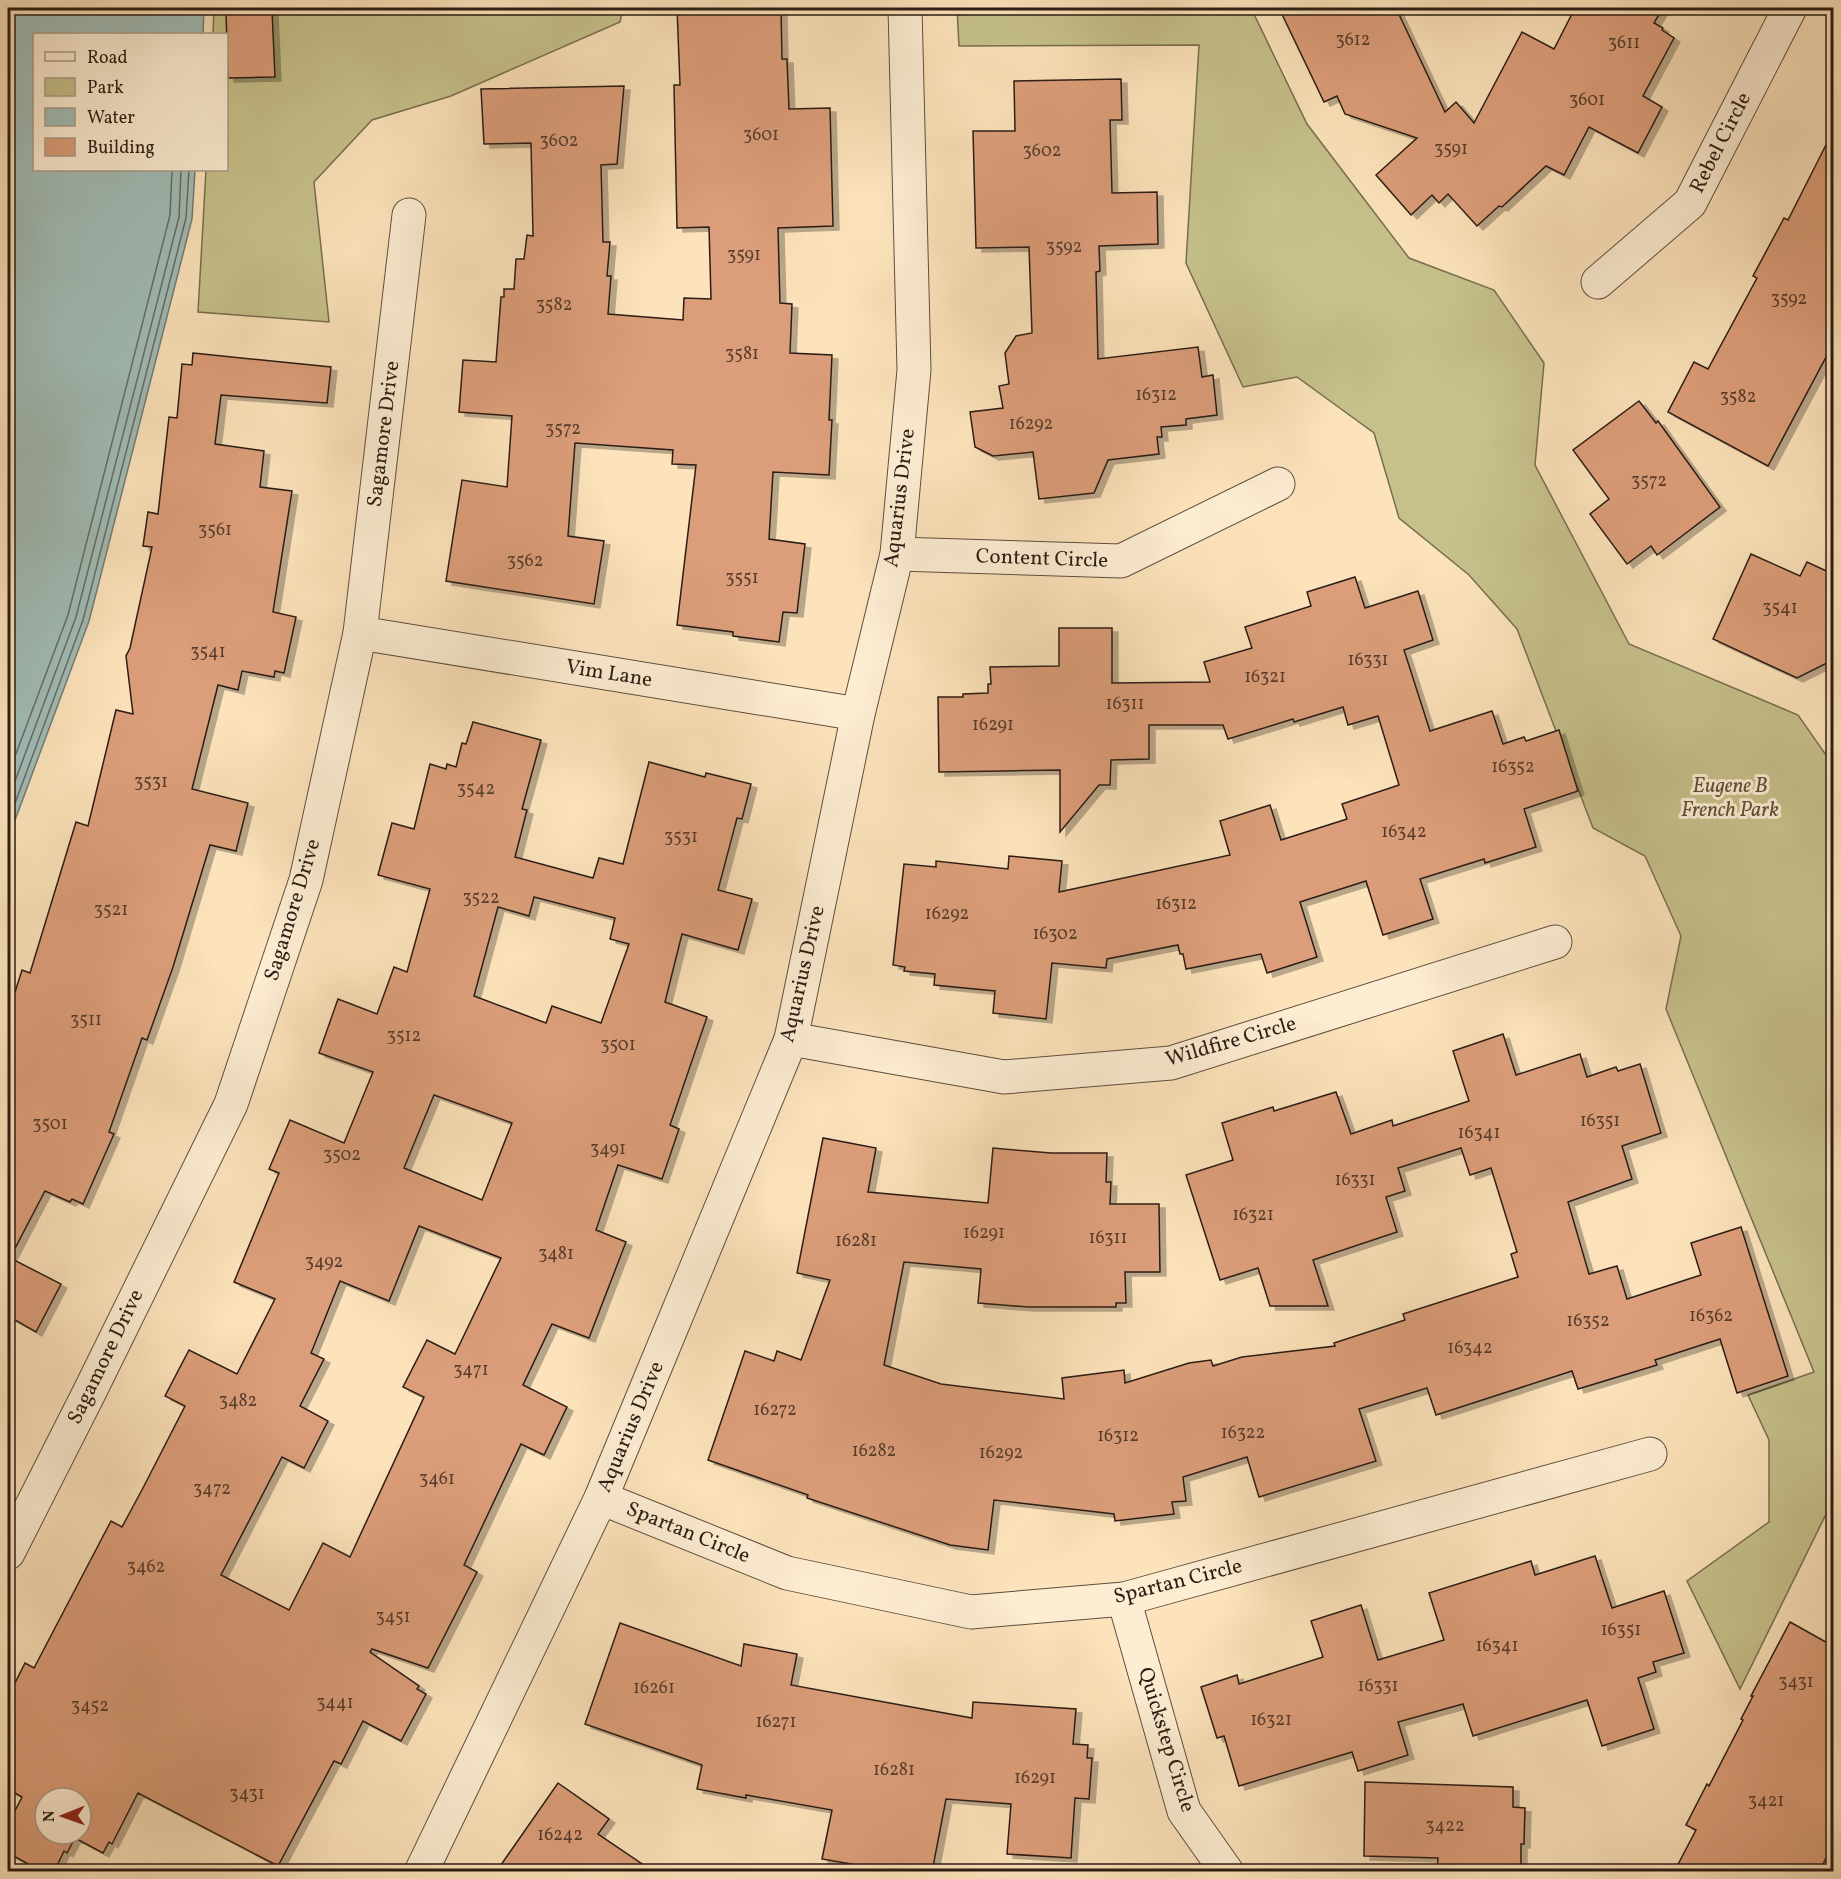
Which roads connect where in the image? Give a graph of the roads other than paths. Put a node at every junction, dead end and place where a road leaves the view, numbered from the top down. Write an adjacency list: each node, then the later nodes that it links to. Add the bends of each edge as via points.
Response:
1 (905, 8): 6 (street, Aquarius Drive, via 914,370)
2 (1790, 8): 4 (street, Rebel Circle, via 1690,203)
3 (409, 215): 7 (street, Sagamore Drive)
4 (1598, 282)
5 (1278, 484): 6 (street, Content Circle, via 1121,561)
6 (897, 554): 8 (street, Aquarius Drive)
7 (360, 633): 8 (street, Vim Lane); 13 (street, Sagamore Drive, via 306,880 231,1104)
8 (858, 714): 10 (street, Aquarius Drive)
9 (1555, 942): 10 (street, Wildfire Circle, via 1171,1063 1004,1077)
10 (791, 1039): 12 (street, Aquarius Drive)
11 (1650, 1454): 14 (street, Spartan Circle)
12 (601, 1498): 14 (street, Spartan Circle, via 787,1573 971,1612); 15 (street, Aquarius Drive)
13 (8, 1553)
14 (1124, 1599): 16 (street, Quickstep Circle, via 1184,1811)
15 (421, 1872)
16 (1227, 1872)

